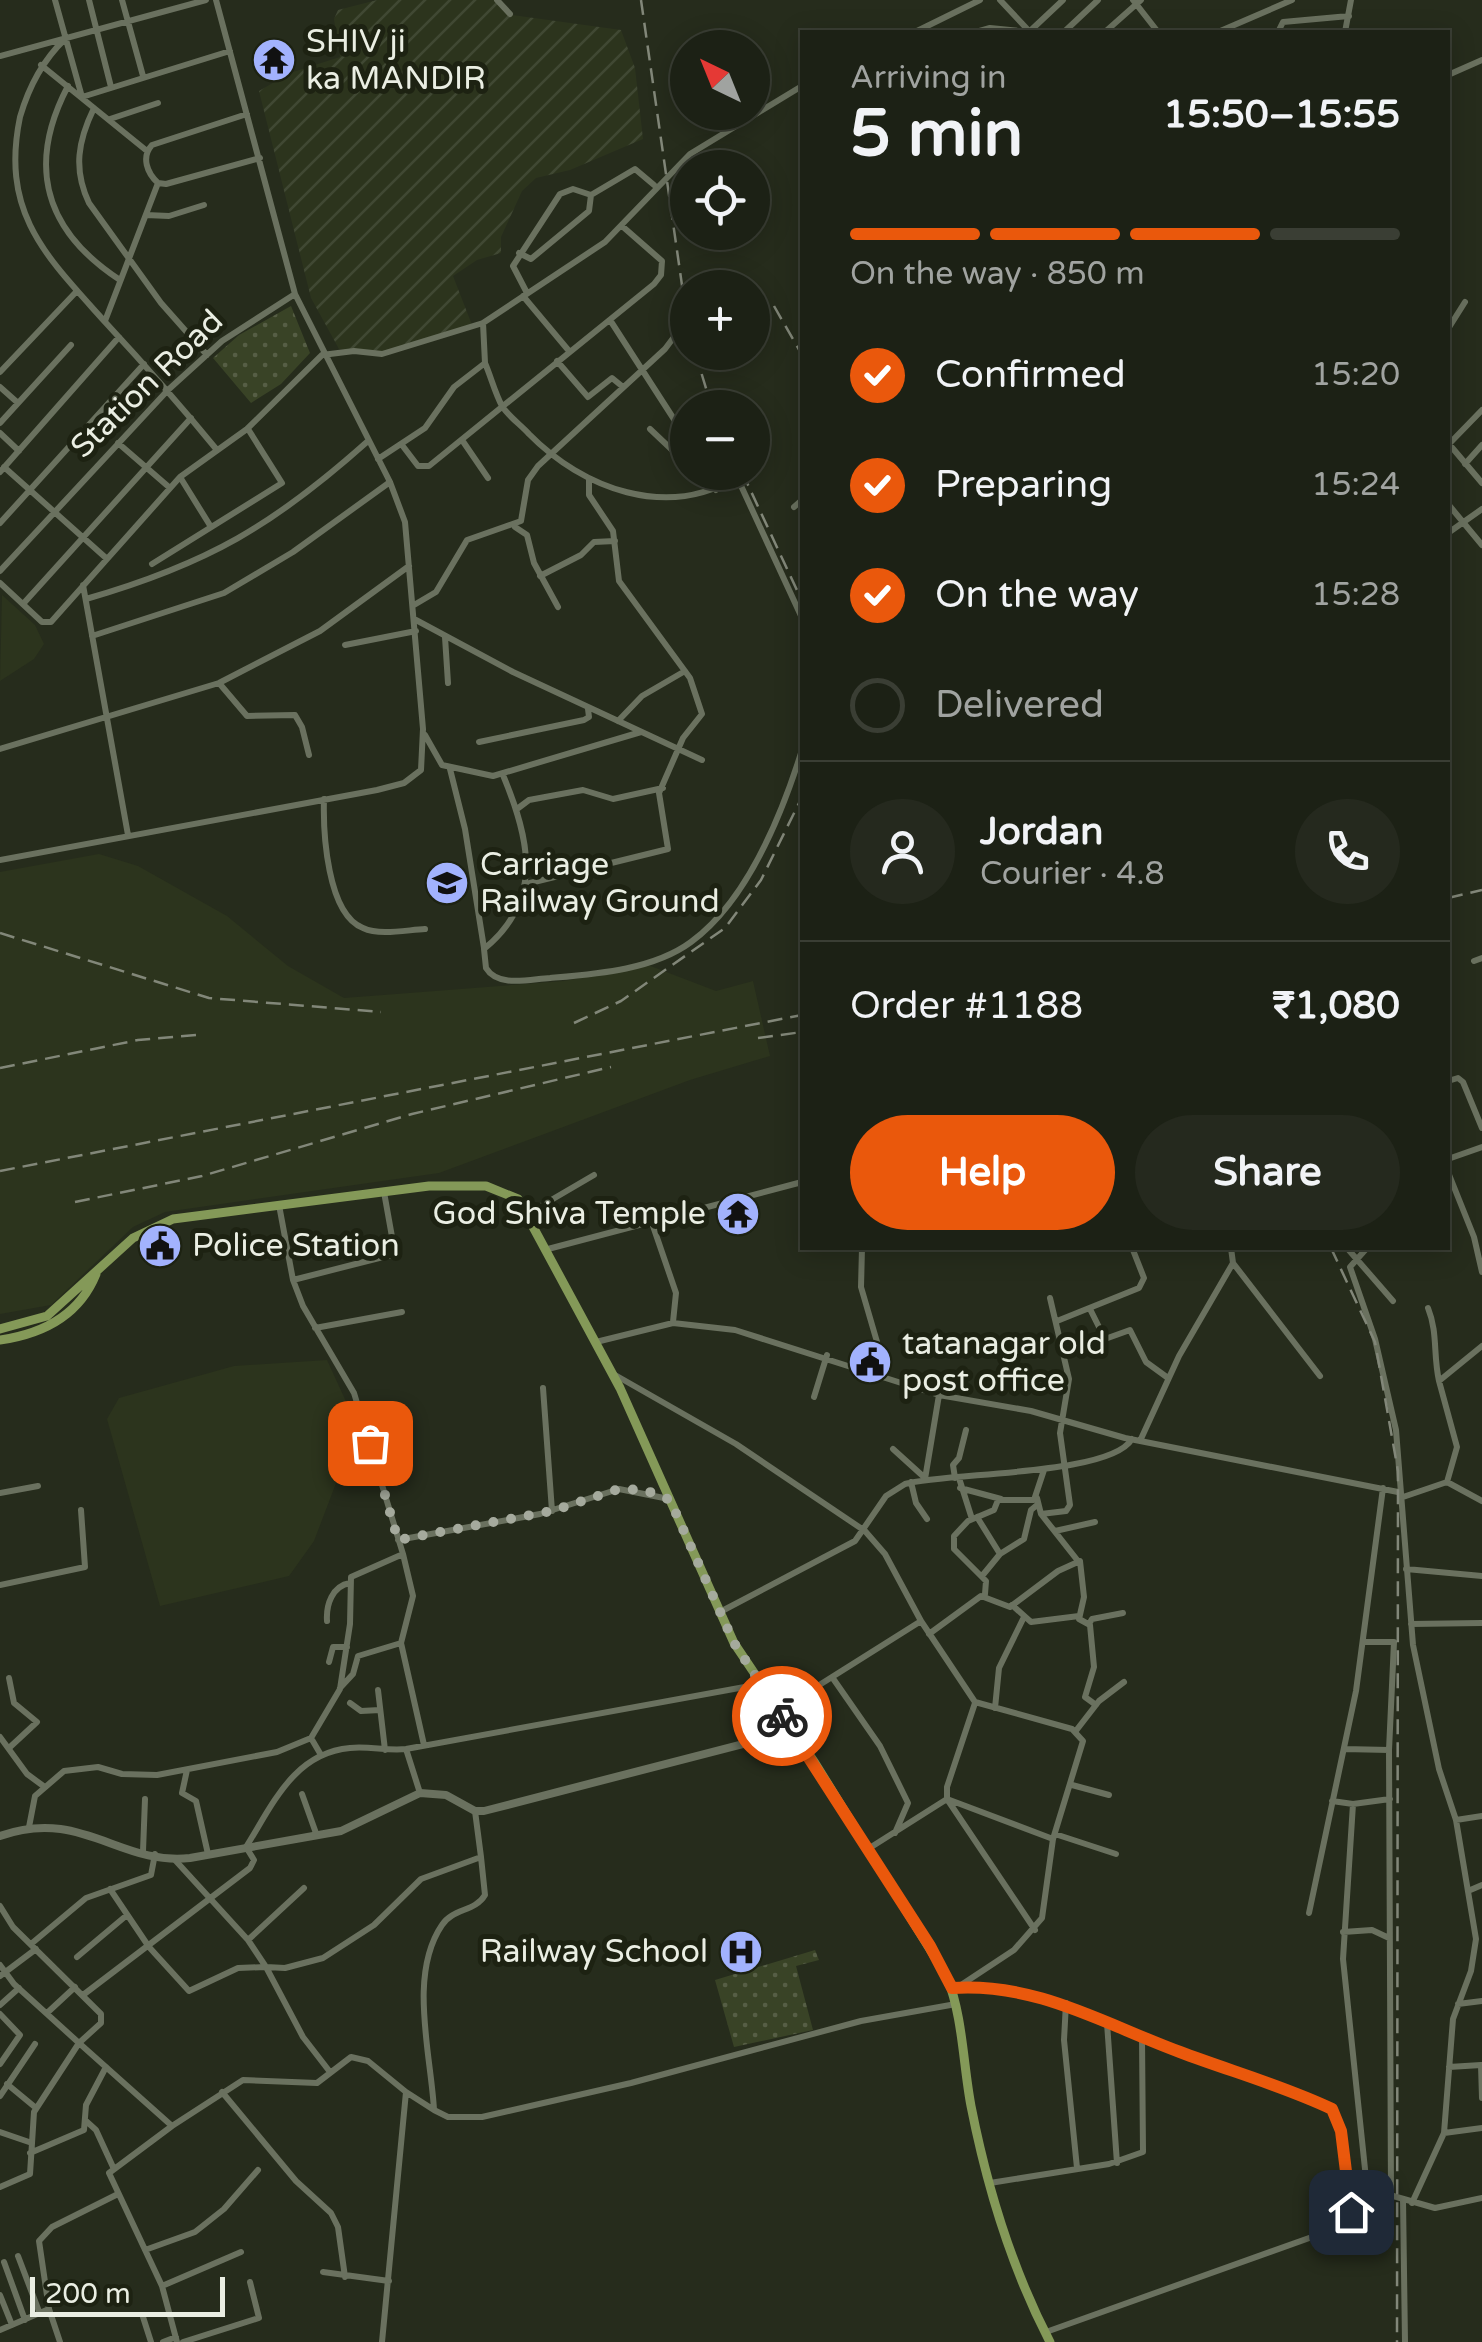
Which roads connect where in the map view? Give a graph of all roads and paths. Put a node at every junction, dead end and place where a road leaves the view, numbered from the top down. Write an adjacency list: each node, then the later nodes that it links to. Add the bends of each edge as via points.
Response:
1 (55, 0): 29 (street)
2 (89, 0): 28 (street)
3 (122, 0): 16 (street)
4 (206, 0): 16 (street)
5 (216, 0): 30 (street)
6 (497, 0): 14 (street)
7 (980, 0): 18 (street)
8 (1000, 0): 21 (street)
9 (1063, 0): 22 (street)
10 (1098, 0): 23 (street)
11 (1292, 0): 25 (street)
12 (1350, 0): 15 (street)
13 (1137, 1): 17 (street); 24 (street)
14 (510, 14)
15 (1349, 16): 26 (street, via 1283,22); 27 (street)
16 (128, 22): 28 (street); 35 (street)
17 (1155, 29)
18 (919, 30)
19 (983, 30): 20 (street)
20 (1010, 30)
21 (1027, 30)
22 (1031, 30)
23 (1066, 30)
24 (1107, 30)
25 (1223, 30)
26 (1279, 30)
27 (1346, 30)
28 (97, 31): 29 (street); 37 (street)
29 (65, 39): 31 (street); 33 (street); 39 (street)
30 (230, 51): 35 (street); 42 (street)
31 (0, 56)
32 (1482, 60): 34 (street)
33 (41, 65): 36 (street); 55 (street, via 13,144 15,198 39,247)
34 (1450, 74)
35 (143, 76): 37 (street)
36 (68, 86): 39 (street); 54 (street, via 47,133 45,175 70,237)
37 (111, 87): 39 (street)
38 (800, 87): 47 (street, via 714,137)
39 (82, 97): 41 (street)
40 (158, 104): 43 (street)
41 (94, 108): 43 (street); 53 (street, via 79,148 82,188)
42 (247, 114): 44 (street); 45 (street)
43 (108, 120): 44 (street)
44 (146, 151): 46 (street)
45 (260, 158): 46 (street); 56 (street)
46 (158, 183): 50 (street)
47 (658, 183): 48 (street, via 635,169); 51 (street)
48 (591, 196): 52 (street, via 589,211 559,240 531,260); 52 (street, via 573,189 560,194)
49 (204, 205): 50 (street)
50 (146, 215): 53 (street)
51 (622, 226): 57 (street); 60 (street, via 656,253 663,268 654,284)
52 (519, 254): 57 (street, via 513,272)
53 (130, 257): 54 (street); 67 (street)
54 (120, 280): 59 (street)
55 (76, 292): 59 (street); 73 (street)
56 (295, 294): 67 (street, Station Road); 68 (street)
57 (525, 294): 61 (street); 66 (street)
58 (1466, 302): 62 (street)
59 (105, 320): 63 (street)
60 (610, 320): 66 (street); 72 (street)
61 (483, 323): 68 (street, via 382,354); 70 (street)
62 (1450, 325)
63 (119, 338): 71 (street); 93 (street)
64 (670, 343): 72 (street)
65 (71, 345): 77 (street)
66 (569, 351): 69 (street)
67 (207, 355): 76 (street, Station Road)
68 (322, 355): 83 (street); 86 (street)
69 (557, 361): 75 (street, via 588,397 612,378); 78 (street)
70 (486, 363): 78 (street); 89 (street)
71 (144, 364): 76 (street); 105 (street)
72 (641, 370): 75 (street); 80 (street)
73 (0, 372)
74 (0, 387): 77 (street)
75 (623, 387): 94 (street)
76 (168, 390): 81 (street); 88 (street, Station Road)
77 (18, 403): 82 (street)
78 (503, 409): 87 (street); 94 (street)
79 (1482, 410): 96 (street, via 1450,440)
80 (670, 414)
81 (191, 418): 92 (street); 97 (street)
82 (0, 423)
83 (248, 429): 92 (street); 115 (street, via 282,483)
84 (650, 429): 91 (street)
85 (0, 433): 93 (street)
86 (368, 440): 95 (street); 128 (street, via 296,503 224,550)
87 (462, 440): 89 (street, via 424,468); 100 (street)
88 (118, 442): 97 (street); 112 (street, Station Road)
89 (402, 444): 95 (street)
90 (1482, 446): 96 (street)
91 (670, 448)
92 (217, 450): 99 (street)
93 (19, 451): 98 (street)
94 (550, 456): 101 (street); 116 (street, via 528,480)
95 (378, 459): 102 (street)
96 (1465, 464): 103 (street)
97 (146, 468): 104 (street); 118 (street)
98 (2, 470): 105 (street)
99 (180, 477): 104 (street); 115 (street)
100 (488, 478)
101 (589, 478): 106 (street, via 660,498); 119 (street, via 589,496)
102 (390, 482): 123 (street, via 405,522); 135 (street, via 282,560 224,592)
103 (1482, 483)
104 (170, 488): 121 (street)
105 (28, 490): 112 (street); 114 (street)
106 (716, 490)
107 (743, 490): 132 (street)
108 (800, 502): 110 (street)
109 (1450, 506): 113 (street)
110 (794, 507)
111 (1482, 509): 113 (street)
112 (52, 513): 118 (street); 124 (street, Station Road)
113 (1462, 521): 117 (street); 120 (street)
114 (0, 523)
115 (211, 527): 122 (street)
116 (514, 527): 125 (street, via 527,535); 130 (street, via 467,540 436,592)
117 (1450, 532)
118 (82, 538): 121 (street); 129 (street)
119 (614, 541): 125 (street, via 594,542); 138 (street, via 619,581)
120 (1482, 545)
121 (106, 558): 127 (street)
122 (152, 564)
123 (409, 566): 130 (street); 139 (street, via 320,631)
124 (0, 571)
125 (540, 576): 131 (street)
126 (0, 583): 129 (street)
127 (82, 584): 128 (street); 129 (street, via 46,624)
128 (86, 599): 135 (street)
129 (23, 604)
130 (414, 604): 133 (street)
131 (558, 607)
132 (800, 614)
133 (415, 619): 134 (street); 136 (street)
134 (416, 631): 137 (street); 144 (street)
135 (92, 636): 142 (street)
136 (445, 636): 140 (street); 141 (street)
137 (345, 645)
138 (685, 671): 143 (street, via 642,696); 148 (street, via 702,714)
139 (219, 683): 142 (street); 150 (street, via 247,716 294,716)
140 (448, 684)
141 (588, 707): 143 (street); 146 (street, via 584,720)
142 (108, 718): 147 (street); 157 (street)
143 (618, 721): 145 (street)
144 (424, 730): 152 (street, via 436,758); 155 (street, via 424,757 414,778)
145 (642, 732): 148 (street); 153 (street)
146 (479, 742)
147 (0, 749)
148 (679, 749): 151 (street); 154 (street)
149 (800, 754): 161 (street, via 748,870 690,943 617,969 504,980 486,968)
150 (308, 756)
151 (702, 760)
152 (450, 769): 153 (street); 161 (street)
153 (503, 774): 156 (street)
154 (664, 788): 156 (street, via 613,798 583,790 529,800); 159 (street, via 659,798 668,850)
155 (324, 799): 157 (street); 160 (street, via 324,849 352,921 368,930)
156 (517, 809): 159 (street)
157 (128, 835): 158 (street)
158 (0, 860)
159 (526, 884): 161 (street, via 504,934)
160 (425, 930)
161 (484, 949)
162 (1450, 1081): 163 (street, via 1461,1080)
163 (1482, 1128)
164 (1482, 1148): 165 (street)
165 (1450, 1155)
166 (594, 1175): 171 (street)
167 (1450, 1177): 173 (street)
168 (800, 1183): 172 (street)
169 (384, 1192): 170 (main road); 171 (main road, via 486,1186 518,1198); 184 (street, via 391,1255)
170 (279, 1205): 182 (main road, via 173,1219 134,1238); 184 (street)
171 (529, 1213): 174 (main road)
172 (652, 1223): 174 (street); 191 (street, via 676,1293)
173 (1480, 1246): 183 (street)
174 (548, 1250): 195 (main road)
175 (862, 1250): 199 (street, via 861,1287 882,1359)
176 (1133, 1250): 188 (street, via 1144,1283)
177 (1231, 1250): 181 (street)
178 (1349, 1250): 180 (street)
179 (1366, 1250): 180 (street)
180 (1357, 1257): 186 (street); 221 (street, via 1350,1267 1384,1373)
181 (1232, 1263): 201 (street); 202 (street)
182 (97, 1271): 193 (main road, via 47,1316); 194 (main road, via 84,1295 54,1324)
183 (1482, 1272)
184 (293, 1280): 192 (street)
185 (1050, 1298): 190 (street)
186 (1393, 1301)
187 (1428, 1308): 203 (street, via 1437,1331 1432,1347)
188 (1090, 1309): 190 (street); 202 (street, via 1105,1339 1130,1330 1150,1367)
189 (402, 1312): 192 (street)
190 (1058, 1322): 207 (street, via 1070,1379)
191 (673, 1323): 195 (street); 197 (street, via 735,1330)
192 (315, 1328): 233 (street, via 354,1393)
193 (0, 1330)
194 (0, 1340)
195 (596, 1342): 200 (main road)
196 (1482, 1346): 198 (street)
197 (827, 1356): 199 (street); 206 (street)
198 (1478, 1356): 203 (street)
199 (879, 1373): 205 (street)
200 (612, 1374): 222 (main road); 231 (street, via 736,1444)
201 (1320, 1376)
202 (1168, 1378): 209 (street)
203 (1439, 1380): 216 (street, via 1458,1458)
204 (543, 1388): 227 (street)
205 (939, 1395): 207 (street); 214 (street)
206 (814, 1397)
207 (1062, 1420): 209 (street); 211 (street)
208 (966, 1430): 213 (street, via 952,1465)
209 (1136, 1440): 211 (street); 219 (street)
210 (893, 1449): 214 (street)
211 (1064, 1467): 212 (street); 225 (street, via 1070,1507)
212 (1044, 1470): 213 (street); 225 (street)
213 (957, 1478): 214 (street); 218 (street)
214 (926, 1479): 215 (street)
215 (911, 1482): 229 (street); 231 (street, via 886,1496)
216 (1447, 1482): 221 (street); 224 (street)
217 (38, 1486): 220 (street)
218 (960, 1488): 223 (street); 228 (street)
219 (1383, 1488): 221 (street); 254 (street)
220 (0, 1493)
221 (1403, 1497): 237 (street)
222 (670, 1500): 227 (street, via 619,1489); 244 (main road)
223 (1002, 1500): 225 (street); 228 (street)
224 (1482, 1501)
225 (1038, 1505): 232 (street); 235 (street, via 1024,1539)
226 (81, 1510): 241 (street, via 86,1567)
227 (552, 1511): 233 (street)
228 (974, 1518): 235 (street); 238 (street, via 952,1545)
229 (928, 1519)
230 (1096, 1522): 232 (street)
231 (865, 1531): 244 (street, via 816,1565); 249 (street, via 900,1578)
232 (1055, 1531): 236 (street)
233 (398, 1540): 234 (street)
234 (403, 1554): 240 (street, via 356,1573); 255 (street, via 412,1610)
235 (1000, 1554): 238 (street)
236 (1078, 1561): 243 (street); 246 (street, via 1084,1577)
237 (1406, 1569): 239 (street); 251 (street)
238 (982, 1576): 242 (street)
239 (1482, 1576)
240 (350, 1583): 248 (street, via 335,1589); 256 (street)
241 (0, 1585)
242 (985, 1594): 243 (street); 253 (street)
243 (1012, 1606): 247 (street)
244 (720, 1612): 261 (main road)
245 (1122, 1612): 250 (street)
246 (1079, 1616): 247 (street); 250 (street)
247 (1023, 1619): 267 (street, via 999,1668)
248 (327, 1621)
249 (921, 1622): 253 (street); 258 (street)
250 (1089, 1624): 266 (street, via 1094,1667 1085,1697)
251 (1411, 1624): 252 (street); 294 (street, via 1439,1770)
252 (1482, 1625)
253 (929, 1634): 264 (street)
254 (1364, 1642): 276 (street); 279 (street, via 1394,1642)
255 (401, 1643): 262 (street, via 358,1656); 274 (street)
256 (346, 1646): 257 (street, via 332,1647); 262 (street)
257 (329, 1662)
258 (832, 1677): 269 (street); 296 (street, via 880,1746 908,1803)
259 (9, 1678): 275 (street, via 14,1703 38,1722)
260 (1124, 1682): 266 (street)
261 (761, 1684): 269 (main road); 274 (street)
262 (340, 1688): 273 (street)
263 (378, 1690): 268 (street)
264 (975, 1702): 267 (street); 288 (street)
265 (350, 1703): 268 (street, via 362,1712)
266 (1096, 1705): 271 (street)
267 (996, 1708): 271 (street)
268 (380, 1710): 278 (street)
269 (778, 1711): 270 (main road)
270 (794, 1731): 292 (street); 301 (main road)
271 (1075, 1732): 283 (street, via 1084,1749)
272 (0, 1737): 275 (street)
273 (311, 1738): 280 (street); 281 (street, via 277,1752)
274 (424, 1745): 277 (street)
275 (9, 1748): 282 (street)
276 (1344, 1748): 279 (street); 290 (street)
277 (406, 1749): 278 (street); 285 (street)
278 (386, 1750): 280 (street)
279 (1389, 1750): 289 (street)
280 (321, 1756): 300 (street, via 291,1777)
281 (187, 1770): 282 (street, via 138,1776 76,1768); 304 (street, via 182,1794 196,1802)
282 (42, 1784): 295 (street)
283 (1072, 1785): 286 (street); 299 (street)
284 (302, 1794): 298 (street)
285 (420, 1794): 292 (street, via 446,1795); 298 (street, via 361,1825)
286 (1108, 1795)
287 (145, 1799): 302 (street)
288 (947, 1799): 296 (street); 299 (street); 318 (street)
289 (1390, 1799): 291 (street); 320 (street)
290 (1332, 1801): 291 (street); 316 (street)
291 (1353, 1804): 319 (street)
292 (475, 1811): 306 (street)
293 (1482, 1816): 294 (street)
294 (1456, 1820): 311 (street)
295 (29, 1827): 297 (street); 302 (street, via 67,1828)
296 (895, 1834): 301 (street)
297 (0, 1836)
298 (317, 1836): 300 (street)
299 (1054, 1837): 305 (street); 318 (street, via 1046,1903)
300 (246, 1847): 304 (street); 312 (street, via 254,1864)
301 (868, 1850): 330 (main road)
302 (143, 1851): 303 (street)
303 (154, 1854): 307 (street); 310 (street, via 151,1875)
304 (208, 1854): 307 (street)
305 (1116, 1854)
306 (481, 1857): 326 (street, via 420,1878 374,1925 323,1958); 354 (street, via 482,1901 449,1916 427,1964)
307 (176, 1860): 312 (street)
308 (1482, 1885): 311 (street)
309 (304, 1888): 321 (street)
310 (110, 1889): 317 (street); 322 (street, via 75,1905)
311 (1468, 1891): 315 (street)
312 (213, 1900): 321 (street); 323 (street)
313 (0, 1906): 322 (street)
314 (1482, 1910): 315 (street)
315 (1472, 1912): 336 (street, via 1474,1955)
316 (1309, 1914)
317 (127, 1915): 323 (street); 324 (street)
318 (1035, 1930): 330 (street)
319 (1343, 1932): 320 (street, via 1372,1930); 369 (street)
320 (1390, 1938): 370 (street)
321 (248, 1940): 326 (street)
322 (33, 1947): 327 (street); 328 (street)
323 (149, 1947): 326 (street, via 188,1992 238,1968); 331 (street)
324 (77, 1957)
325 (0, 1965): 327 (street)
326 (266, 1968): 347 (street)
327 (3, 1975): 329 (street)
328 (74, 1987): 331 (street); 338 (street)
329 (19, 1988): 333 (street); 338 (street)
330 (955, 1988): 334 (main road); 335 (street, via 989,1987)
331 (83, 1996): 341 (street, via 103,2019)
332 (1482, 2001): 336 (street)
333 (0, 2004)
334 (956, 2004): 354 (street, via 482,2117); 366 (main road)
335 (1066, 2004): 339 (street); 364 (street)
336 (1458, 2004): 346 (street)
337 (0, 2014): 343 (street, via 20,2034)
338 (47, 2014): 341 (street)
339 (1106, 2023): 340 (street); 362 (street)
340 (1142, 2038): 362 (street, via 1145,2147 1137,2157); 367 (street, via 1332,2109)
341 (79, 2043): 345 (street); 353 (street)
342 (36, 2044): 348 (street)
343 (0, 2064)
344 (1482, 2065): 346 (street); 352 (street)
345 (106, 2067): 355 (street); 356 (street)
346 (1449, 2067): 359 (street)
347 (330, 2072): 349 (street, via 318,2083 243,2080); 350 (street, via 344,2058 361,2057)
348 (7, 2084): 351 (street); 353 (street)
349 (222, 2092): 356 (street); 382 (street, via 331,2213)
350 (406, 2092): 354 (street); 383 (street)
351 (0, 2096)
352 (1482, 2098)
353 (36, 2108): 360 (street)
354 (434, 2110)
355 (84, 2120): 361 (street, via 80,2133); 363 (street)
356 (172, 2126): 363 (street)
357 (1482, 2128): 359 (street)
358 (0, 2132): 360 (street)
359 (1444, 2133): 374 (street)
360 (29, 2142): 361 (street)
361 (30, 2153): 368 (street, via 30,2174)
362 (1117, 2162): 364 (street)
363 (114, 2166): 371 (street)
364 (1077, 2168): 366 (street)
365 (258, 2170): 375 (street, via 195,2232)
366 (990, 2183): 393 (main road)
367 (1348, 2183): 369 (street); 393 (street, via 1350,2218 1340,2227)
368 (0, 2186)
369 (1367, 2188): 370 (street)
370 (1391, 2194): 373 (street)
371 (116, 2195): 375 (street); 387 (street, via 64,2220 39,2241)
372 (1482, 2198): 374 (street, via 1435,2208)
373 (1403, 2200): 374 (street); 400 (street)
374 (1412, 2203)
375 (145, 2250): 385 (street)
376 (241, 2252): 385 (street)
377 (18, 2256): 379 (street)
378 (4, 2262): 381 (street)
379 (22, 2267): 381 (street); 388 (street)
380 (323, 2272): 382 (street)
381 (4, 2274): 390 (street)
382 (345, 2277): 383 (street)
383 (389, 2281): 399 (street)
384 (250, 2282): 394 (street, via 258,2318)
385 (162, 2286): 394 (street)
386 (0, 2295): 391 (street)
387 (49, 2308): 388 (street); 396 (street)
388 (40, 2314): 390 (street)
389 (143, 2317): 397 (street)
390 (26, 2320): 391 (street)
391 (12, 2326): 392 (street)
392 (1, 2330): 395 (street)
393 (1047, 2337)
394 (179, 2340): 398 (street)
395 (8, 2342)
396 (60, 2342)
397 (151, 2342)
398 (163, 2342)
399 (382, 2342)
400 (1405, 2342)

